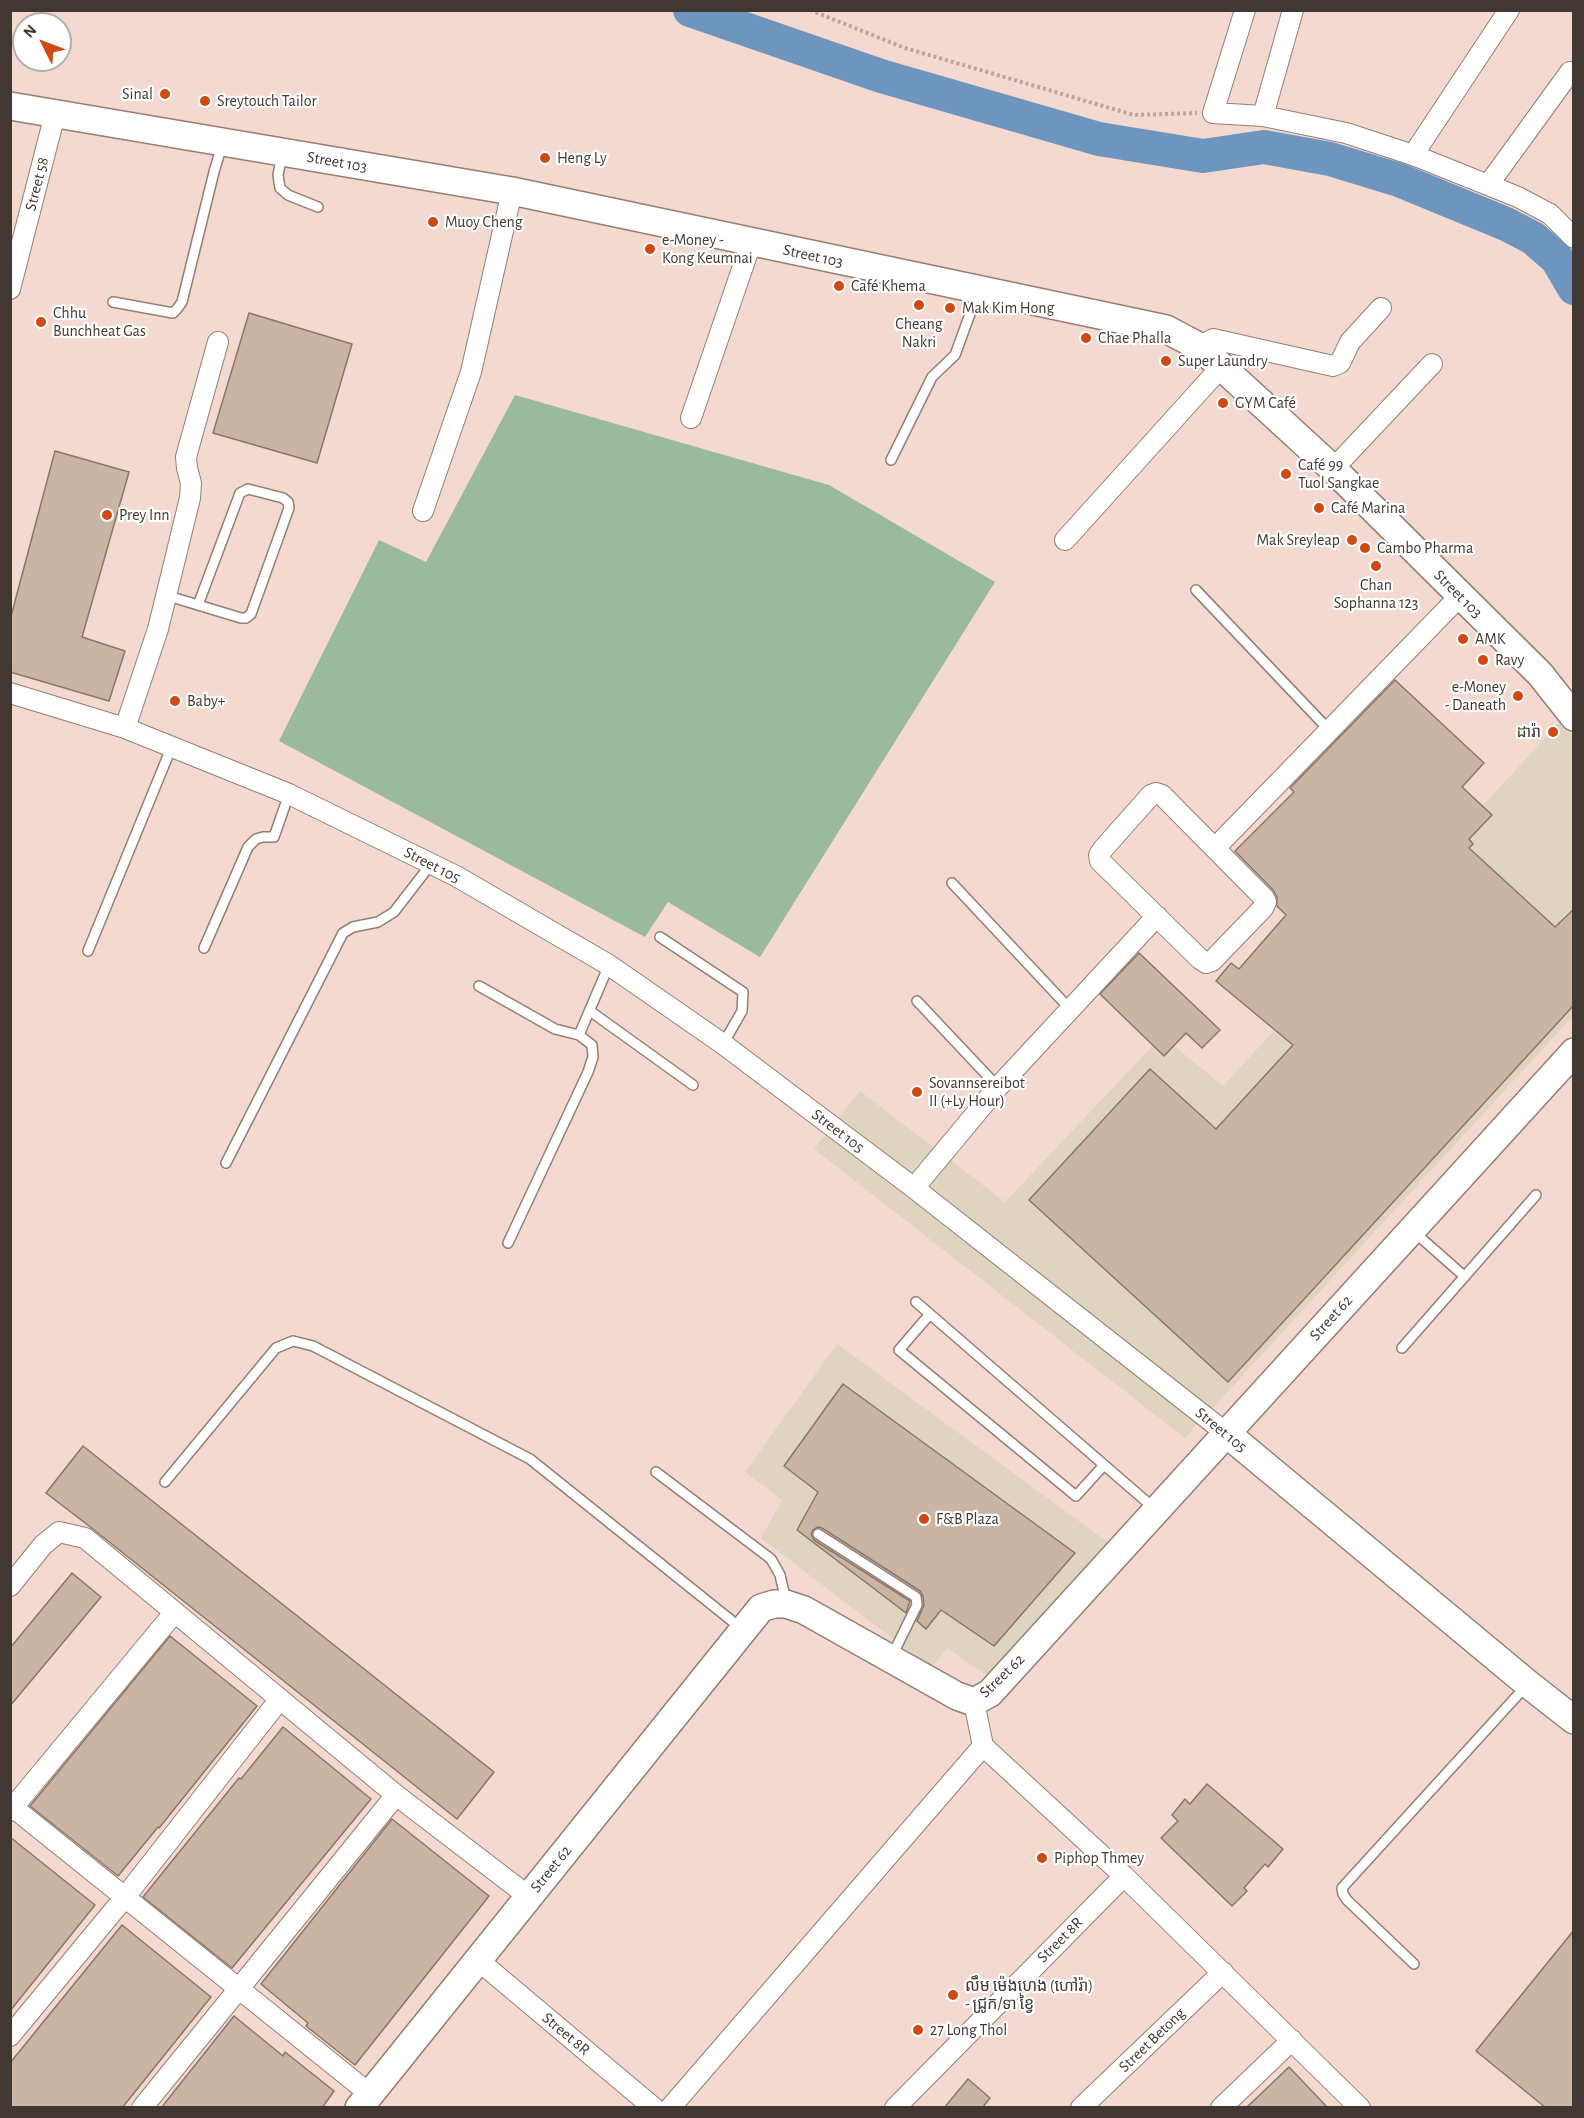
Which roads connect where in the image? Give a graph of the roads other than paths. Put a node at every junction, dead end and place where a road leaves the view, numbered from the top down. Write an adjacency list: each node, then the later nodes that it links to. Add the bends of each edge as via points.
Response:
1 (1245, 10): 7 (street, via 1213,113)
2 (1293, 10): 7 (street)
3 (1509, 10): 10 (street)
4 (1570, 72): 11 (street)
5 (10, 106): 6 (street, Street 103)
6 (55, 114): 8 (street, Street 103); 16 (street, Street 58)
7 (1263, 116): 10 (street, via 1346,133)
8 (223, 143): 9 (street, Street 103); 18 (lane, via 182,302 173,313)
9 (282, 153): 12 (street, Street 103); 13 (lane, via 280,188)
10 (1413, 155): 11 (street)
11 (1488, 185): 14 (street, via 1550,214)
12 (512, 191): 15 (street, Street 103); 27 (street, via 471,372)
13 (318, 207)
14 (1574, 237)
15 (751, 243): 17 (street, Street 103); 24 (street)
16 (10, 289)
17 (979, 290): 21 (street, Street 103, via 1141,322 1166,329); 25 (lane, via 955,356 932,377)
18 (113, 302)
19 (1381, 308): 21 (street, via 1350,342 1340,363 1333,366 1213,339)
20 (218, 342): 30 (street, via 186,457 190,498)
21 (1200, 348): 23 (street, Street 103)
22 (1432, 364): 26 (street)
23 (1222, 366): 26 (street, Street 103); 28 (street)
24 (691, 418)
25 (891, 460)
26 (1333, 469): 31 (street, Street 103)
27 (423, 511)
28 (1065, 540)
29 (1196, 591): 36 (lane)
30 (165, 595): 32 (lane); 35 (street)
31 (1460, 596): 34 (street, Street 103, via 1540,674); 36 (street)
32 (198, 605): 32 (lane, via 241,618 252,614 289,508 284,498 248,489 240,493)
33 (10, 693): 35 (street, Street 105)
34 (1574, 717)
35 (126, 728): 37 (street, Street 105)
36 (1329, 730): 39 (street)
37 (172, 746): 38 (street, Street 105); 45 (lane)
38 (289, 794): 40 (street, Street 105); 44 (lane, via 274,837 256,839 248,847)
39 (1215, 848): 42 (street, via 1264,898 1263,908 1206,963); 42 (street, via 1156,793 1102,849 1100,861)
40 (431, 864): 46 (street, Street 105); 56 (lane, via 394,912 378,922 343,933)
41 (952, 883): 49 (lane)
42 (1157, 916): 49 (street)
43 (660, 937): 52 (lane, via 743,992 742,1011)
44 (204, 948)
45 (88, 951)
46 (609, 965): 50 (lane); 52 (street, Street 105)
47 (479, 986): 51 (lane, via 555,1029)
48 (917, 1001): 55 (lane)
49 (1070, 1009): 55 (street)
50 (590, 1011): 51 (lane); 54 (lane)
51 (579, 1035): 60 (lane, via 592,1045 588,1072)
52 (723, 1044): 57 (street, Street 105)
53 (1574, 1052): 59 (street, Street 62)
54 (693, 1085)
55 (999, 1087): 57 (street)
56 (226, 1163)
57 (915, 1188): 65 (street, Street 105)
58 (1536, 1196): 61 (lane)
59 (1411, 1230): 61 (lane); 65 (street, Street 62)
60 (508, 1243)
61 (1464, 1276): 64 (lane)
62 (916, 1302): 63 (lane)
63 (930, 1314): 66 (lane); 66 (lane, via 899,1350 1076,1496)
64 (1402, 1348)
65 (1226, 1433): 69 (street, Street 62); 76 (street, Street 105)
66 (1104, 1465): 69 (lane)
67 (656, 1472): 72 (lane, via 771,1559 780,1575)
68 (165, 1482): 74 (lane, via 276,1348 292,1341 313,1346 530,1459)
69 (1156, 1510): 78 (street, Street 62, via 990,1693)
70 (818, 1534): 75 (lane, via 916,1597 917,1605)
71 (10, 1586): 73 (street, via 43,1545 59,1532 85,1538)
72 (786, 1604): 74 (street, Street 62, via 761,1608); 75 (street, Street 62, via 804,1610)
73 (174, 1613): 77 (street); 82 (street)
74 (743, 1630): 84 (street, Street 62)
75 (891, 1659): 78 (street, Street 62)
76 (1528, 1684): 79 (street, Street 105); 87 (lane, via 1342,1888 1347,1900)
77 (280, 1699): 81 (street); 85 (street)
78 (974, 1702): 80 (street)
79 (1574, 1720)
80 (983, 1746): 83 (street); 95 (street)
81 (396, 1795): 84 (street); 89 (street)
82 (12, 1808): 85 (street)
83 (1124, 1875): 88 (street); 96 (street, Street 8R)
84 (528, 1896): 86 (street, Street 62)
85 (124, 1897): 89 (street); 90 (street)
86 (478, 1960): 92 (street, Street 62); 94 (street, Street 8R)
87 (1414, 1964)
88 (1223, 1972): 91 (street); 97 (street, Street Betong)
89 (239, 1988): 92 (street); 93 (street)
90 (10, 2036)
91 (1292, 2040): 98 (street); 99 (street)
92 (365, 2101)
93 (142, 2108)
94 (654, 2108)
95 (670, 2108)
96 (895, 2108)
97 (1081, 2108)
98 (1221, 2108)
99 (1360, 2108)

